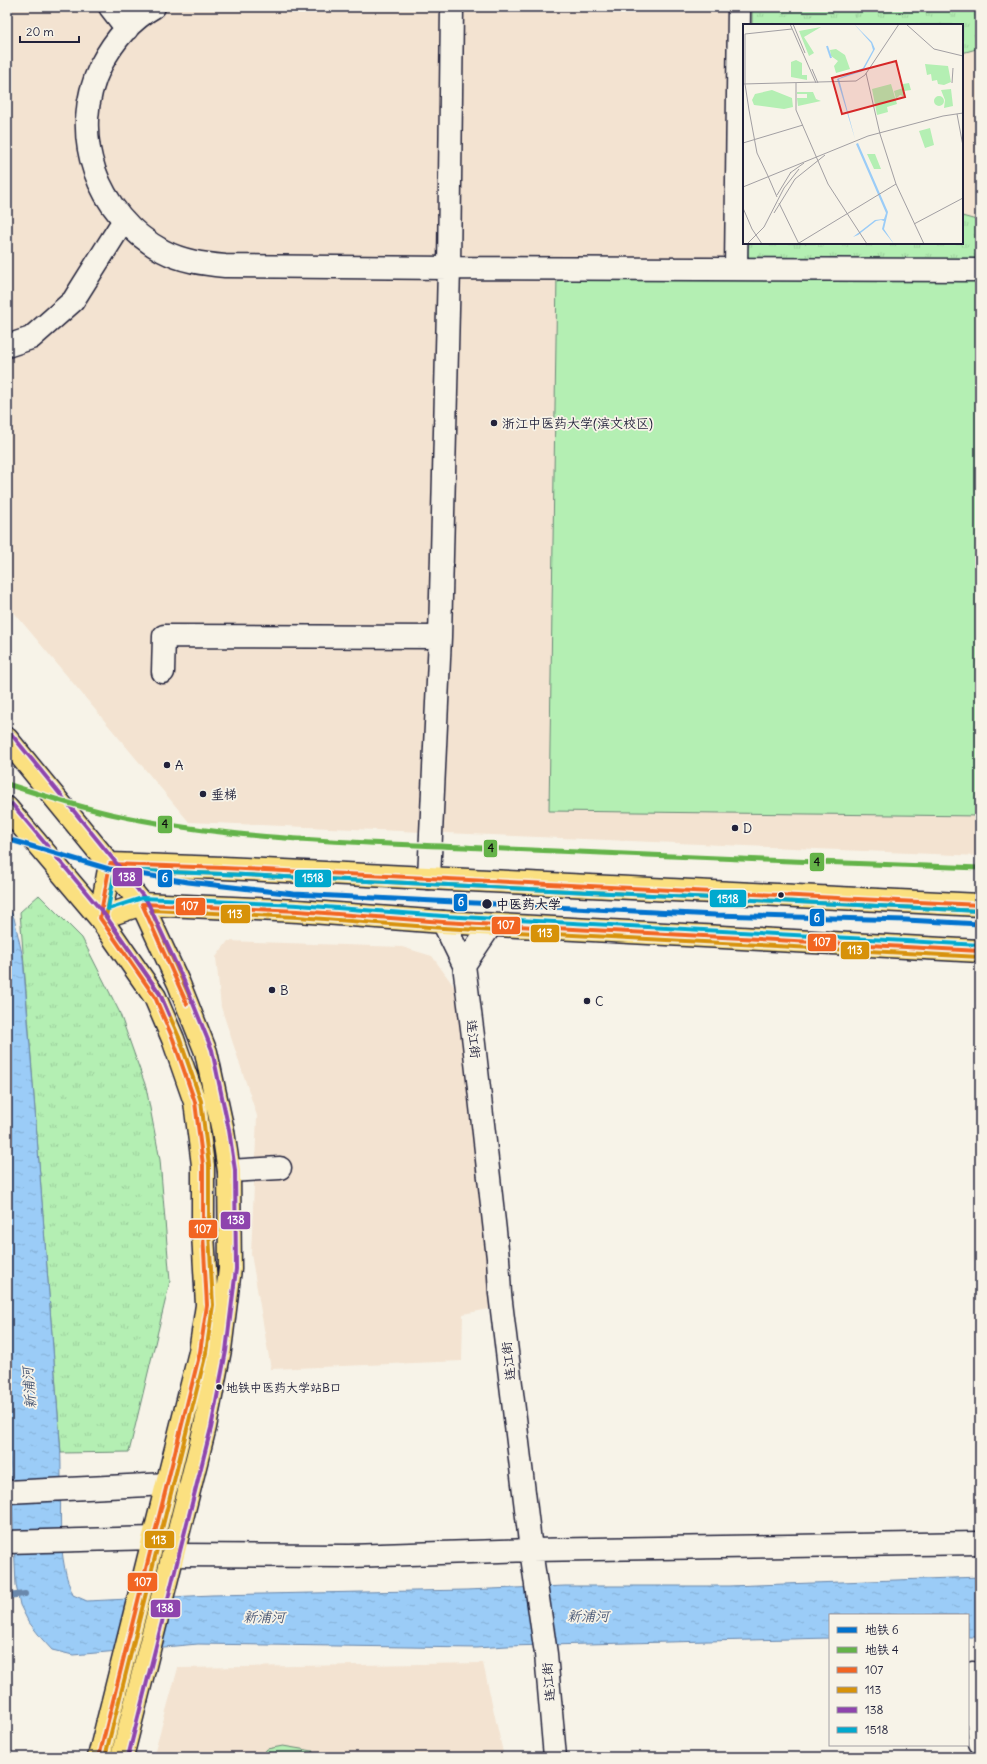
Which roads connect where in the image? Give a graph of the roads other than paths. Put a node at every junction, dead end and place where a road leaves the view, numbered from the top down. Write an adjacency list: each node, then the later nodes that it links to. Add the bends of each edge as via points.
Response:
1 (110, 7): 5 (street)
2 (154, 7): 5 (street)
3 (452, 7): 7 (street)
4 (739, 7): 8 (street)
5 (126, 29): 6 (street, via 107,54 98,73 91,93 88,121 90,156 96,176 105,195)
6 (124, 220): 7 (street, via 146,241 164,252 204,264); 10 (street, via 73,301 31,338)
7 (449, 268): 8 (street); 11 (street)
8 (736, 269): 9 (street)
9 (980, 270)
10 (7, 346)
11 (440, 637): 12 (street, via 164,636); 16 (street)
12 (163, 672)
13 (7, 739): 15 (main road)
14 (7, 808): 19 (main road)
15 (110, 864): 16 (main road); 17 (main road); 19 (main road)
16 (429, 878): 18 (main road)
17 (142, 904): 19 (main road); 20 (main road, via 298,911); 25 (main road, via 179,984 206,1052)
18 (980, 905)
19 (100, 918): 26 (main road, via 155,997 173,1039 195,1102 202,1157 202,1233 207,1305 200,1352)
20 (443, 922): 21 (main road); 23 (street, 连江街)
21 (492, 925): 22 (main road); 23 (street)
22 (980, 951)
23 (464, 965): 32 (street, 连江街, via 500,1294)
24 (280, 1168): 25 (street)
25 (229, 1171): 31 (main road, via 230,1269 220,1350 206,1427)
26 (168, 1484): 27 (street); 28 (main road)
27 (7, 1492)
28 (154, 1538): 29 (street); 35 (main road)
29 (7, 1542)
30 (980, 1543): 32 (street)
31 (173, 1555): 32 (street); 36 (main road)
32 (533, 1558): 37 (street, 连江街, via 546,1654)
33 (973, 1673): 34 (street)
34 (980, 1743)
35 (99, 1757)
36 (122, 1757)
37 (555, 1757)

